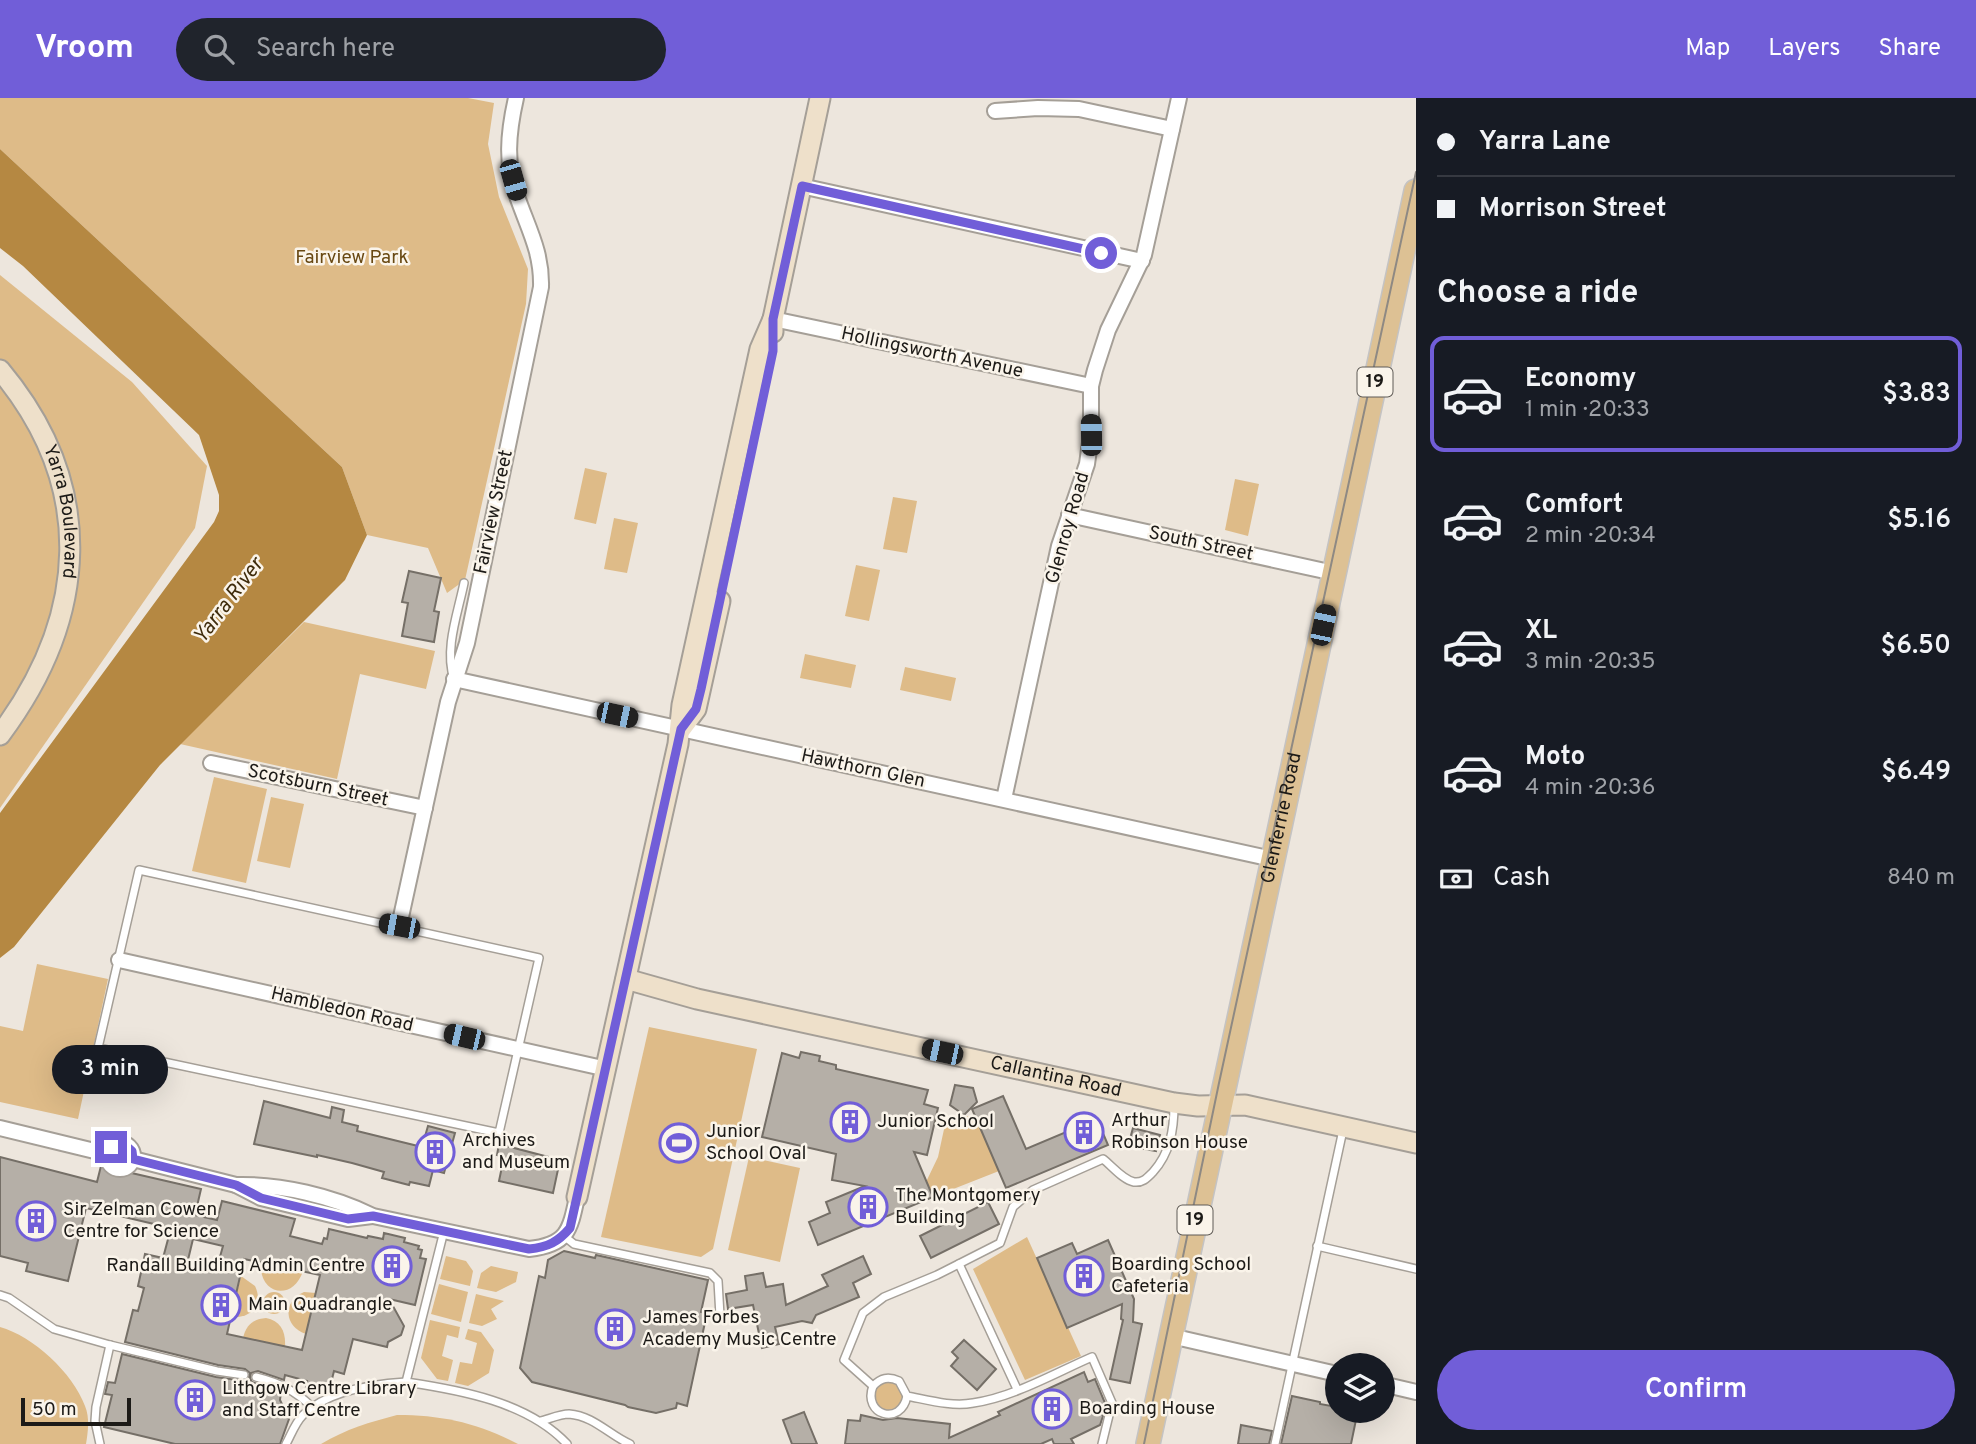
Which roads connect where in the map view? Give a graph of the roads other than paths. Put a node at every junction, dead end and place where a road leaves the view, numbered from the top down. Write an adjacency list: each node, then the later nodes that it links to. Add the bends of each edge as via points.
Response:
1 (516, 98): 15 (street, Fairview Street, via 509,135 510,164 517,198 538,250 541,287 467,642)
2 (820, 98): 6 (street)
3 (1179, 98): 5 (street, Glenroy Road)
4 (995, 111): 5 (street, via 1079,110)
5 (1172, 129): 8 (street, Glenroy Road)
6 (802, 186): 8 (street); 9 (street)
7 (1416, 191): 13 (main road, Glenferrie Road / 19)
8 (1142, 261): 11 (street, Glenroy Road, via 1108,330)
9 (773, 319): 11 (street, Hollingsworth Avenue); 16 (street, via 760,349 682,705)
10 (0, 370): 17 (street, Yarra Boulevard, via 33,414 52,454 69,521 70,546 65,606 56,636)
11 (1091, 386): 12 (street, Glenroy Road, via 1090,449)
12 (1069, 515): 13 (street, South Street); 19 (street, Glenroy Road)
13 (1334, 573): 21 (main road, Glenferrie Road / 19)
14 (464, 583): 15 (lane, via 450,653)
15 (454, 679): 16 (street, Hawthorn Glen); 20 (street, Fairview Street)
16 (681, 729): 19 (street, Hawthorn Glen); 24 (street)
17 (0, 734)
18 (211, 763): 20 (street, Scotsburn Street)
19 (1004, 799): 21 (street, Hawthorn Glen)
20 (425, 808): 22 (street, Fairview Street)
21 (1272, 859): 28 (main road, Glenferrie Road / 19)
22 (399, 926): 23 (lane, via 139,870); 25 (lane, via 539,958)
23 (119, 960): 25 (street, Hambledon Road); 25 (lane, via 99,1048 499,1133)
24 (625, 985): 26 (street); 27 (street, Callantina Road, via 674,1000 697,999)
25 (517, 1049): 26 (street, Hambledon Road)
26 (607, 1069): 32 (street)
27 (1174, 1102): 28 (street, Callantina Road); 36 (lane, via 1169,1144 1146,1180 1130,1181 1103,1159 1033,1190 1013,1207 1000,1243)
28 (1219, 1105): 29 (street, Callantina Road, via 1245,1105); 40 (main road, Glenferrie Road / 19)
29 (1343, 1127): 31 (street, Callantina Road); 35 (lane)
30 (0, 1128): 33 (street, via 107,1154 115,1144 123,1143 133,1159 236,1185 261,1198 348,1219 373,1216)
31 (1416, 1143)
32 (578, 1197): 34 (street)
33 (444, 1230): 34 (street, via 529,1249); 46 (lane)
34 (564, 1236): 39 (lane, via 574,1244 710,1273 719,1281)
35 (1317, 1246): 37 (lane); 42 (lane)
36 (959, 1264): 47 (lane, via 884,1297 863,1313 844,1360); 49 (lane)
37 (1416, 1269)
38 (0, 1295): 41 (lane, via 54,1329)
39 (720, 1316)
40 (1171, 1336): 42 (street); 59 (main road, Glenferrie Road / 19)
41 (110, 1345): 44 (lane); 54 (lane, via 96,1406)
42 (1293, 1364): 43 (street); 60 (lane)
43 (1325, 1371)
44 (244, 1375)
45 (256, 1377): 52 (lane, via 286,1386)
46 (406, 1382): 52 (lane, via 364,1387); 53 (lane, via 487,1399)
47 (873, 1387): 51 (lane, via 882,1379 894,1379 904,1385); 51 (lane, via 870,1398 881,1413 900,1411)
48 (1395, 1387): 50 (street)
49 (1017, 1389): 51 (lane, via 972,1404); 58 (lane, via 1092,1357 1112,1404)
50 (1416, 1392)
51 (908, 1396)
52 (313, 1408): 55 (lane, via 302,1416)
53 (541, 1421): 56 (lane); 57 (lane, via 567,1414 594,1420)
54 (100, 1444)
55 (286, 1444)
56 (568, 1444)
57 (630, 1444)
58 (1102, 1444)
59 (1148, 1444)
60 (1275, 1444)

